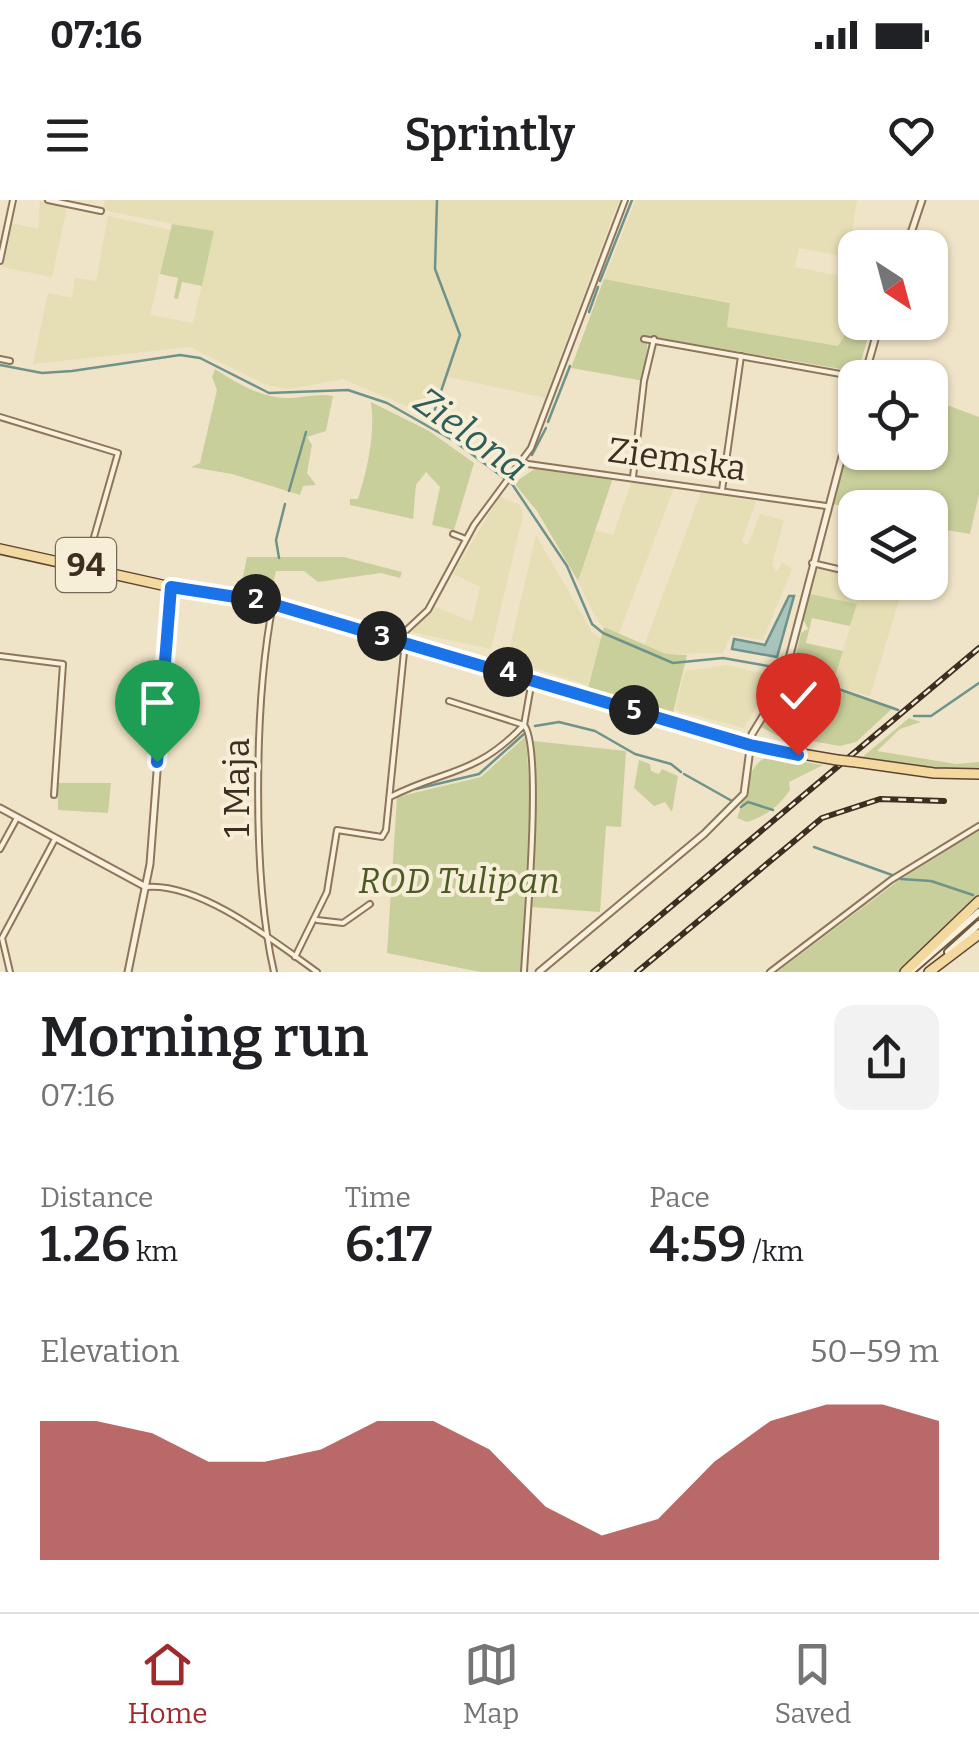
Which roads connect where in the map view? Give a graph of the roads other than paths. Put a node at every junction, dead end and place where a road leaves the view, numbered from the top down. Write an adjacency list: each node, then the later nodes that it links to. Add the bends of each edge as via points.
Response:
1 (13, 200): 8 (street)
2 (48, 200): 5 (street)
3 (625, 200): 16 (street, via 549,404)
4 (922, 200): 7 (street)
5 (67, 202): 6 (street)
6 (100, 211)
7 (912, 230)
8 (0, 260)
9 (644, 338): 10 (street)
10 (654, 339): 11 (street); 18 (street)
11 (741, 354): 14 (street); 19 (street)
12 (0, 360): 13 (street)
13 (10, 362)
14 (838, 373)
15 (0, 417): 25 (street, via 118,453)
16 (520, 463): 18 (street, Ziemska); 22 (street)
17 (838, 465): 20 (street)
18 (634, 477): 19 (street, Ziemska)
19 (722, 490): 20 (street, Ziemska)
20 (826, 506): 24 (street)
21 (453, 534): 22 (street)
22 (466, 539): 29 (street, via 428,610)
23 (0, 549): 25 (main road, 94)
24 (812, 563): 26 (street); 34 (street, via 784,678)
25 (86, 565): 27 (main road, 94)
26 (838, 569)
27 (171, 587): 28 (main road, 94); 45 (street)
28 (273, 604): 29 (main road, 94); 52 (street, 1 Maja, via 260,779)
29 (401, 641): 31 (main road, 94); 39 (street)
30 (0, 656): 38 (street, via 63,664)
31 (532, 680): 33 (street); 34 (main road, 94)
32 (449, 701): 33 (street)
33 (524, 724): 39 (street, via 480,764); 59 (street, via 531,735 532,798)
34 (750, 745): 36 (main road, 94, bridge); 60 (street, via 740,801)
35 (979, 774): 36 (main road, 94)
36 (952, 775): 37 (main road, 94)
37 (979, 782)
38 (54, 795)
39 (390, 798): 49 (street, via 382,836 337,830)
40 (0, 808): 41 (street)
41 (17, 818): 43 (street); 44 (street)
42 (979, 826): 61 (street, via 892,880)
43 (55, 840): 45 (street); 55 (street, via 2,938)
44 (0, 849)
45 (146, 887): 52 (street, via 201,900); 56 (street)
46 (979, 901): 62 (main road)
47 (370, 904): 49 (street, via 343,923)
48 (979, 912): 62 (main road)
49 (316, 920): 53 (street)
50 (979, 924): 63 (main road)
51 (979, 934): 63 (main road)
52 (266, 936): 53 (street); 57 (street, 1 Maja)
53 (295, 956): 58 (street)
54 (0, 968): 55 (street)
55 (9, 969)
56 (128, 972)
57 (274, 972)
58 (317, 972)
59 (524, 972)
60 (539, 972)
61 (770, 972)
62 (907, 972)
63 (926, 972)

